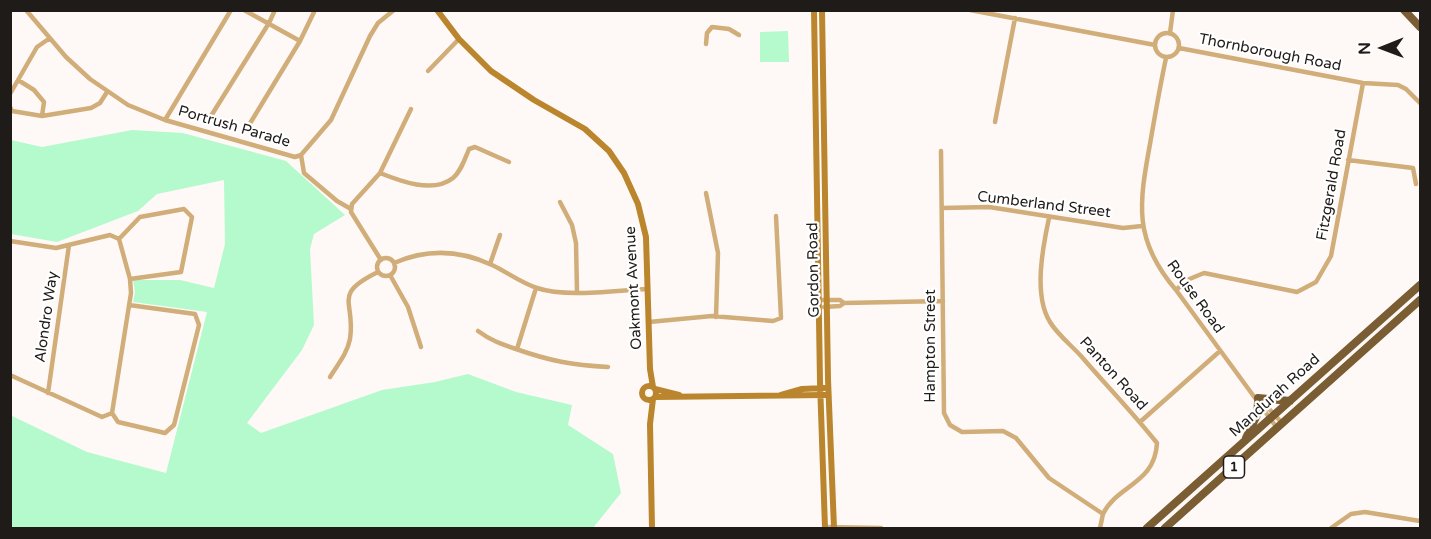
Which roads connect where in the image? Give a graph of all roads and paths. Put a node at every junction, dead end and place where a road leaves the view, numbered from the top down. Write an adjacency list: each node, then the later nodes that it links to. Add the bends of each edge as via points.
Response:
1 (26, 10): 18 (street, Portrush Parade)
2 (231, 10): 35 (street)
3 (244, 10): 14 (street)
4 (275, 10): 14 (street)
5 (315, 10): 20 (street)
6 (394, 10): 39 (street, Portrush Parade, via 374,29 331,120)
7 (437, 10): 19 (main road, Oakmont Avenue)
8 (814, 10): 68 (main road, Gordon Road)
9 (822, 10): 69 (main road, Gordon Road)
10 (969, 10): 13 (street)
11 (1173, 10): 16 (street)
12 (1404, 10): 15 (highway)
13 (1015, 18): 22 (street); 36 (street)
14 (269, 23): 20 (street); 34 (street)
15 (1420, 27)
16 (1170, 33): 22 (street, via 1160,36); 23 (street, via 1178,39)
17 (739, 35): 21 (street, via 712,27)
18 (50, 38): 26 (street, via 37,47); 28 (street, Portrush Parade)
19 (459, 39): 25 (street); 62 (main road, Oakmont Avenue, via 511,86 585,129 609,151 627,178 641,213)
20 (300, 41): 37 (street)
21 (705, 44)
22 (1155, 45): 24 (street, via 1160,56)
23 (1179, 48): 24 (street, via 1174,56); 27 (street, Thornborough Road)
24 (1166, 58): 50 (street, Rouse Road, via 1142,184)
25 (428, 70)
26 (18, 80): 29 (street); 33 (street, via 44,102)
27 (1363, 83): 30 (street, Thornborough Road, via 1398,85); 40 (street, Fitzgerald Road)
28 (107, 92): 33 (street, via 95,106); 35 (street, Portrush Parade)
29 (10, 94)
30 (1420, 103)
31 (10, 107): 33 (street, via 12,111)
32 (411, 109): 42 (street)
33 (42, 116)
34 (211, 116)
35 (165, 120): 39 (street, Portrush Parade, via 286,156)
36 (995, 122)
37 (246, 130)
38 (941, 151): 46 (street, Hampton Street)
39 (301, 156): 47 (street, via 304,173)
40 (1348, 160): 43 (street, via 1413,168); 64 (street, Fitzgerald Road, via 1331,256 1316,282 1297,292 1204,273)
41 (509, 162): 42 (street, via 475,147 468,149 454,177 445,183 412,184)
42 (380, 173): 47 (street)
43 (1416, 184)
44 (706, 193): 73 (street, via 718,253)
45 (560, 202): 65 (street, via 576,243)
46 (942, 208): 49 (street, Cumberland Street, via 989,207); 67 (street, Hampton Street)
47 (351, 209): 55 (street)
48 (776, 216): 73 (street, via 781,318 773,321)
49 (1049, 218): 50 (street, Cumberland Street, via 1123,228); 94 (street, Panton Road, via 1041,270 1042,297 1049,321)
50 (1142, 226): 64 (street, Rouse Road, via 1159,271)
51 (500, 236): 57 (street)
52 (119, 238): 54 (street, via 110,235); 60 (street); 60 (street, via 140,218 184,209 192,217 181,272)
53 (10, 241): 54 (street, via 56,248)
54 (69, 245): 86 (street, Alondro Way)
55 (381, 260): 56 (street); 58 (street)
56 (394, 263): 57 (street, via 414,255 439,252 465,255); 59 (street)
57 (490, 264): 61 (street)
58 (378, 272): 59 (street); 82 (street, via 354,287 349,296 350,337 346,353)
59 (390, 275): 76 (street, via 408,307)
60 (130, 279): 70 (street)
61 (536, 288): 65 (street); 77 (street)
62 (648, 289): 65 (street); 74 (main road, Oakmont Avenue)
63 (1419, 289): 66 (street); 91 (highway, Mandurah Road / 1)
64 (1176, 290): 78 (street, Rouse Road)
65 (577, 292)
66 (1420, 300): 72 (highway, Mandurah Road / 1)
67 (943, 301): 69 (street); 98 (street, Hampton Street, via 944,413 950,425 962,432 1003,431 1016,438 1049,478)
68 (819, 303): 69 (street); 85 (main road, Gordon Road)
69 (827, 303): 85 (main road, Gordon Road)
70 (129, 305): 92 (street); 92 (street, via 195,314 199,325 174,425 165,434 118,422)
71 (1420, 314): 72 (highway)
72 (1402, 316): 96 (highway, Mandurah Road / 1)
73 (716, 317): 74 (street)
74 (649, 322): 80 (main road, Oakmont Avenue)
75 (478, 331): 77 (street, via 491,341)
76 (421, 347)
77 (517, 350): 79 (street, via 574,366)
78 (1220, 351): 90 (street, Rouse Road); 94 (street)
79 (608, 367)
80 (650, 369): 83 (main road, Oakmont Avenue); 84 (main road, Oakmont Avenue)
81 (10, 375): 86 (street)
82 (330, 377)
83 (644, 388): 84 (main road); 89 (main road)
84 (654, 388): 87 (main road); 88 (main road)
85 (824, 392): 87 (main road, via 802,389 780,395); 101 (main road, Gordon Road); 102 (main road, Gordon Road)
86 (48, 393): 92 (street, via 102,417)
87 (685, 397): 88 (main road)
88 (654, 398): 89 (main road); 95 (main road)
89 (645, 399): 95 (main road)
90 (1257, 399): 91 (highway); 93 (street, Rouse Road); 97 (highway, via 1257,415)
91 (1290, 401): 93 (highway, Mandurah Road / 1)
92 (112, 414)
93 (1272, 416): 96 (street, Rouse Road); 97 (highway, Mandurah Road / 1)
94 (1140, 422): 98 (street, Panton Road, via 1156,443 1153,464)
95 (650, 424): 100 (main road)
96 (1279, 426): 106 (highway, Mandurah Road / 1)
97 (1242, 443): 105 (highway, Mandurah Road / 1)
98 (1103, 514): 104 (street)
99 (1420, 521): 107 (street, via 1365,512 1351,514)
100 (652, 528)
101 (825, 528): 102 (street)
102 (834, 528): 103 (street)
103 (881, 528)
104 (1100, 528)
105 (1147, 528)
106 (1165, 528)
107 (1331, 528)

